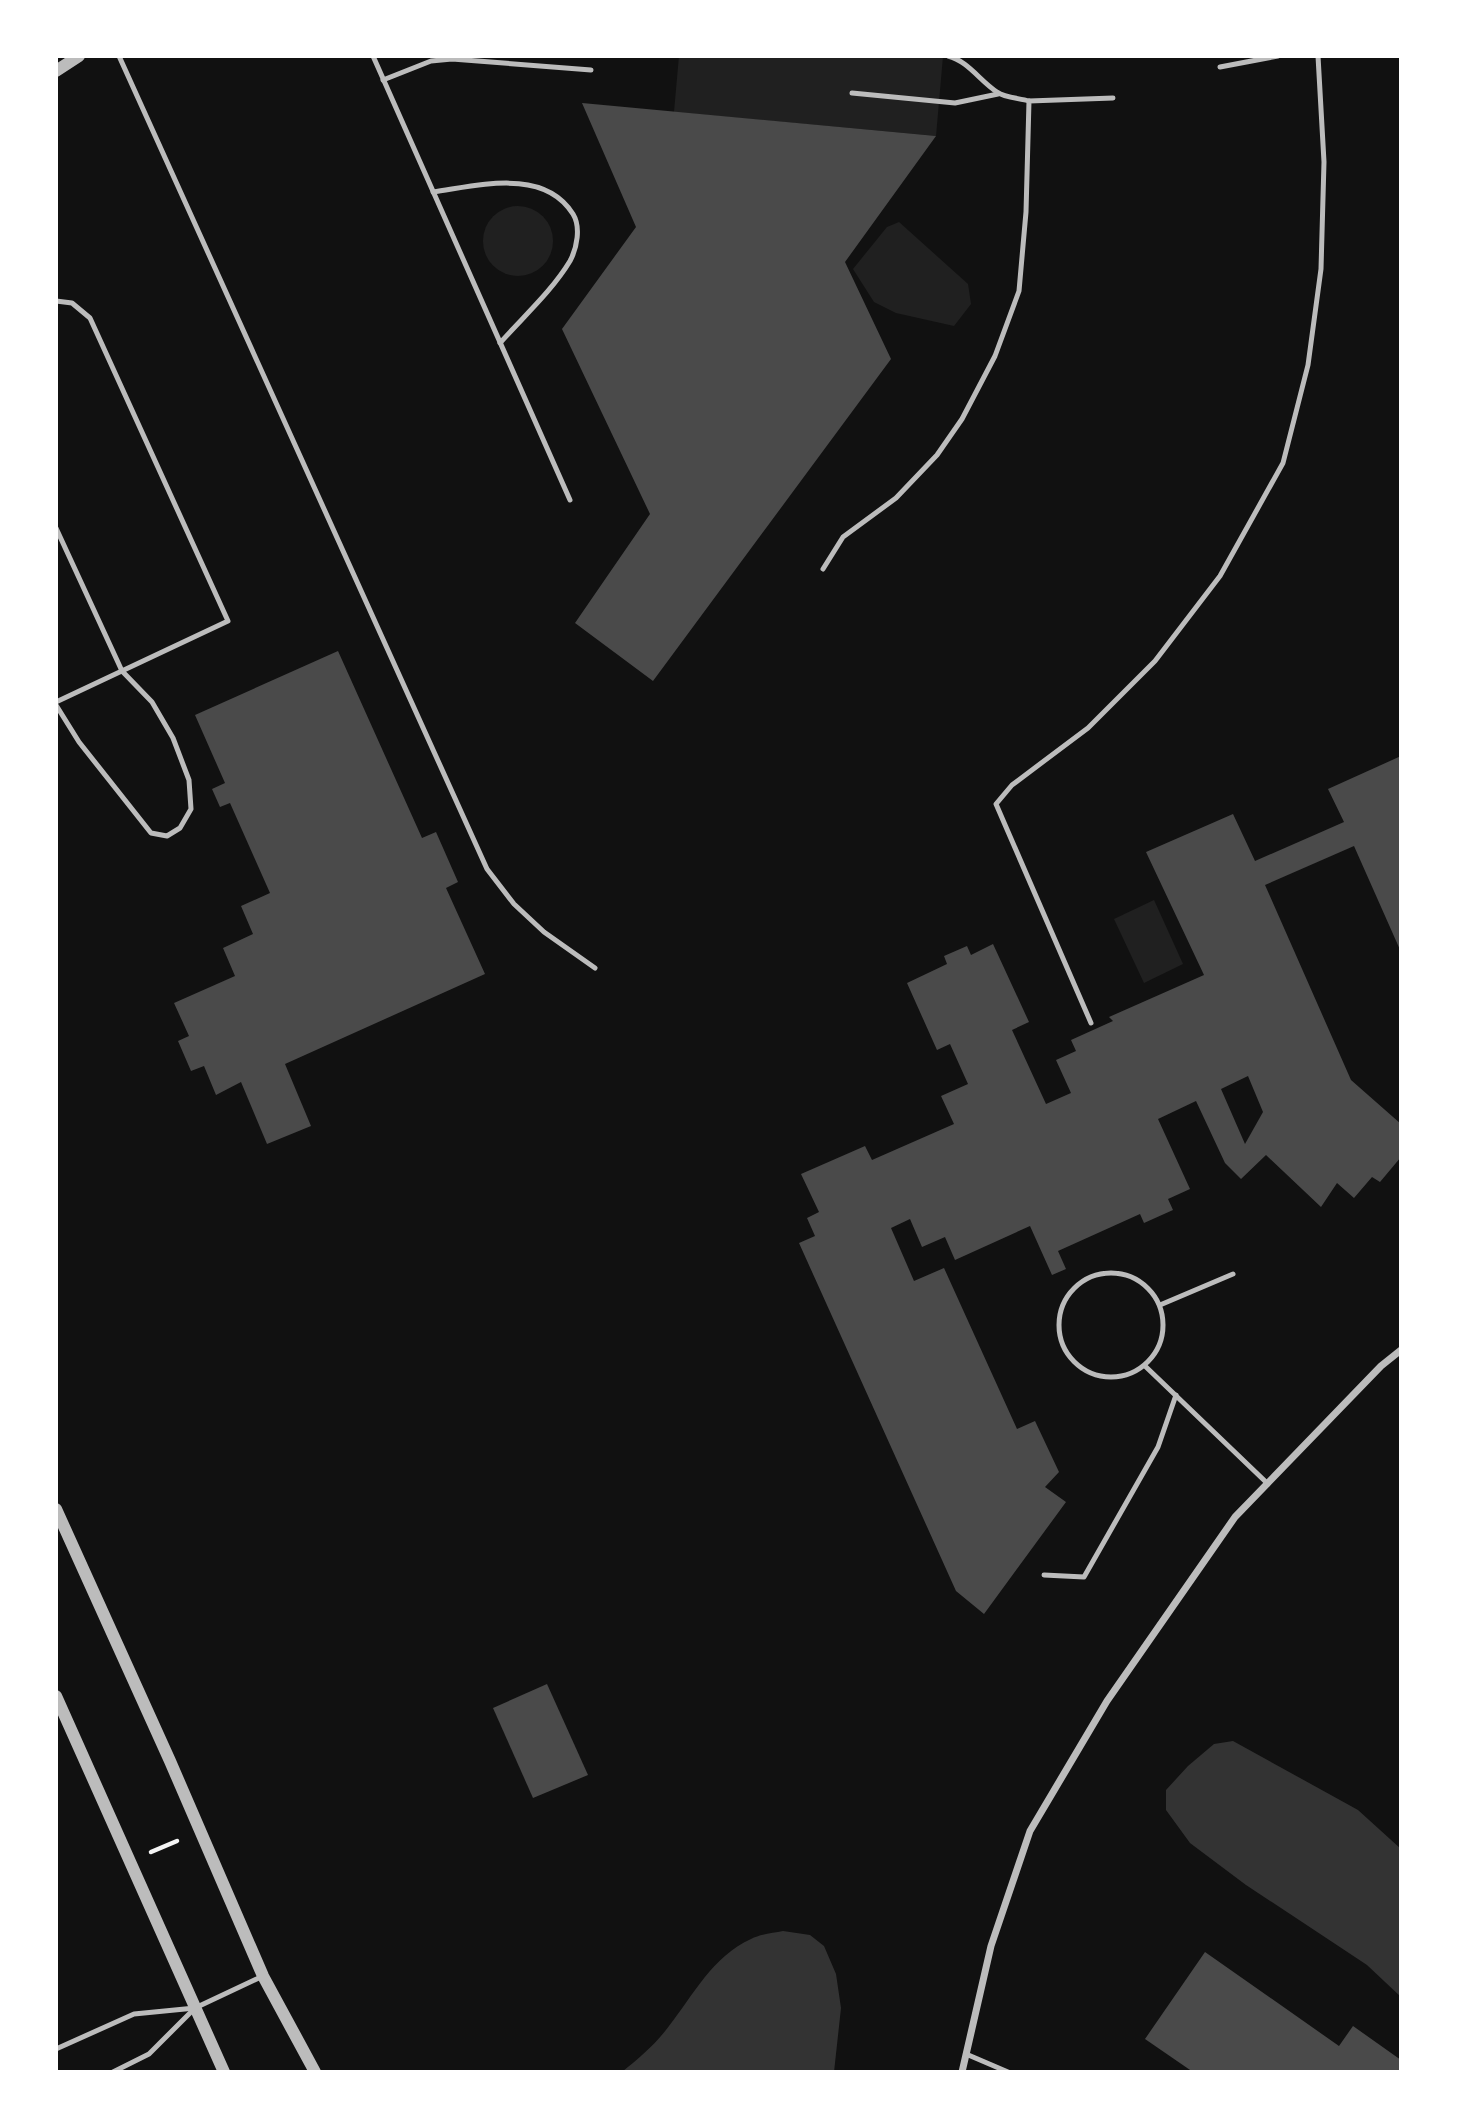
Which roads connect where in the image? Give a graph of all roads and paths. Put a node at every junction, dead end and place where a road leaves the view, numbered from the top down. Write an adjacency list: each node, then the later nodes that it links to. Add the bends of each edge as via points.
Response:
1 (79, 56): 11 (street)
2 (119, 56): 25 (lane, via 487,869 544,932)
3 (373, 56): 12 (lane)
4 (512, 56): 8 (lane)
5 (948, 56): 14 (lane)
6 (1278, 56): 9 (lane)
7 (1318, 56): 26 (lane, via 1324,162 1321,269 1308,365 1283,463 1220,576 1155,661 1088,728 1012,785 996,804)
8 (504, 63): 10 (lane); 12 (lane, via 431,61)
9 (1220, 67)
10 (591, 70)
11 (56, 71)
12 (383, 80): 17 (lane)
13 (852, 93): 14 (lane, via 955,103)
14 (998, 94): 16 (lane)
15 (1113, 98): 16 (lane)
16 (1029, 100): 22 (lane, via 1019,291 995,356 937,455 896,498 843,537)
17 (433, 192): 19 (lane); 19 (lane, via 496,183 528,184 564,201 575,218 578,237 572,258)
18 (56, 301): 23 (lane, via 72,303 90,318 228,621)
19 (500, 343): 20 (lane)
20 (570, 500)
21 (56, 528): 23 (lane)
22 (823, 569)
23 (122, 671): 24 (lane); 24 (lane, via 152,702 173,738 189,780 191,809 180,828 167,836 151,832 79,742)
24 (56, 704)
25 (595, 968)
26 (1091, 1023)
27 (1233, 1274): 28 (lane)
28 (1160, 1305): 30 (lane, via 1162,1338); 30 (lane, via 1137,1279 1103,1273 1086,1279 1062,1305 1060,1339 1080,1368 1113,1378)
29 (1401, 1350): 32 (street)
30 (1145, 1366): 31 (lane)
31 (1176, 1395): 32 (lane); 34 (lane, via 1158,1447 1084,1577)
32 (1268, 1484): 41 (street, via 1235,1517 1107,1701 1030,1831 991,1946)
33 (56, 1510): 38 (street)
34 (1044, 1575)
35 (56, 1696): 39 (street)
36 (177, 1840): 37 (path)
37 (150, 1852)
38 (262, 1976): 39 (lane); 44 (street)
39 (195, 2008): 40 (lane, via 134,2014); 42 (lane, via 149,2054); 43 (street)
40 (56, 2049)
41 (966, 2054): 45 (street); 46 (lane)
42 (113, 2072)
43 (225, 2072)
44 (315, 2072)
45 (962, 2072)
46 (1008, 2072)

